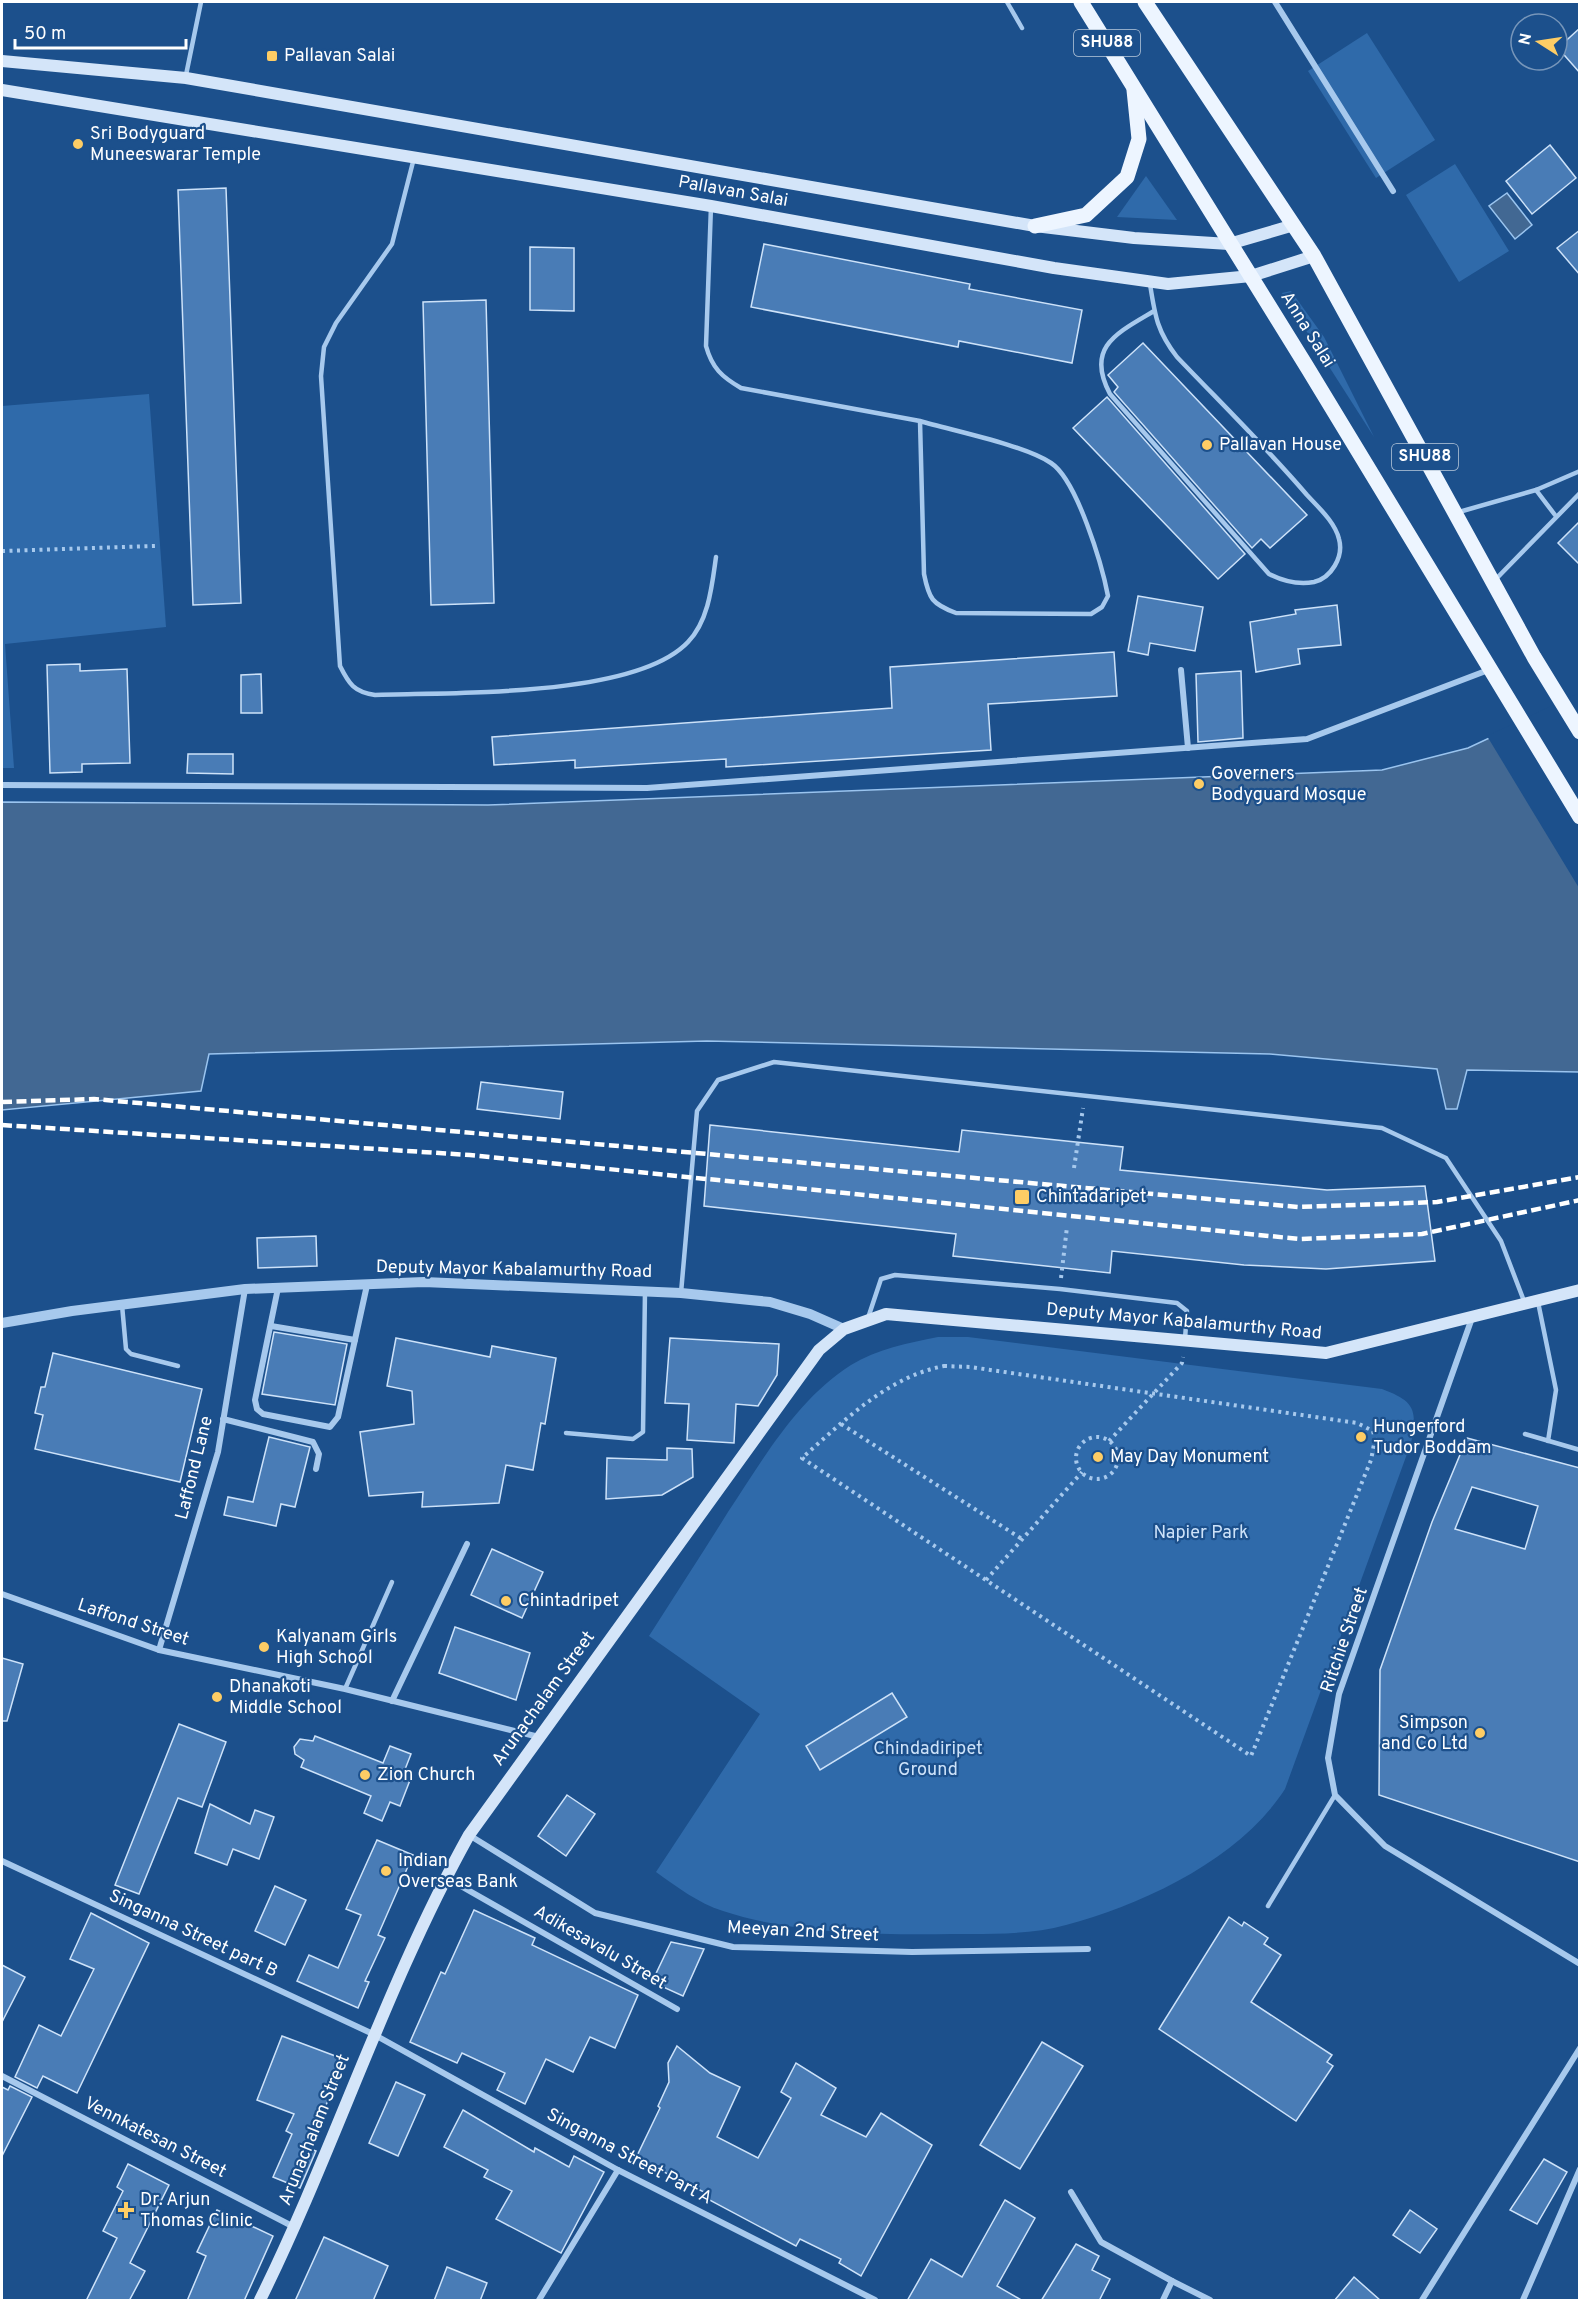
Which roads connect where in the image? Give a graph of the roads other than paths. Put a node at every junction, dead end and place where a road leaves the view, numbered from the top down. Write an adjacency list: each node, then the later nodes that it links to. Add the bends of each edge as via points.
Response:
1 (201, 2): 8 (lane)
2 (1006, 2): 6 (lane)
3 (1081, 2): 9 (main road, Anna Salai / SHU88)
4 (1144, 2): 14 (main road, SHU88)
5 (1275, 2): 12 (street)
6 (1022, 28)
7 (2, 61): 8 (main road, Pallavan Salai)
8 (186, 78): 15 (main road, Pallavan Salai)
9 (1133, 84): 15 (main road, via 1139,139 1127,177 1086,215); 16 (main road, Anna Salai / SHU88)
10 (2, 90): 11 (main road, Pallavan Salai)
11 (414, 158): 13 (main road, Pallavan Salai); 27 (lane, via 392,244 336,323 324,347 321,376 340,666 349,684 360,693 375,695 544,688 632,673 667,658 688,642 701,622 711,593)
12 (1393, 191)
13 (711, 206): 19 (main road, Pallavan Salai, via 1043,266); 21 (lane, via 706,346 710,362 722,377 741,388)
14 (1294, 225): 16 (main road, Pallavan Salai); 17 (main road, SHU88)
15 (1035, 226): 16 (main road, Pallavan Salai)
16 (1229, 244): 18 (main road, Anna Salai / SHU88)
17 (1314, 256): 18 (main road, Pallavan Salai); 25 (main road, SHU88)
18 (1251, 276): 19 (main road, Pallavan Salai, via 1168,284); 30 (main road, Anna Salai / SHU88)
19 (1150, 281): 20 (lane)
20 (1154, 311): 20 (lane, via 1163,339 1177,357 1328,520 1339,538 1340,549 1330,573 1314,582 1295,583 1269,574 1110,394 1100,367 1106,344)
21 (920, 421): 21 (lane, via 928,596 940,607 956,613 1091,614 1102,607 1108,596 1105,578 1074,491 1059,470 1039,456)
22 (1580, 471): 23 (lane)
23 (1536, 490): 25 (lane); 26 (lane)
24 (1580, 493): 26 (lane)
25 (1456, 513): 28 (main road, SHU88)
26 (1555, 516): 28 (lane)
27 (716, 557)
28 (1494, 581): 31 (main road, SHU88)
29 (1181, 670): 32 (street)
30 (1494, 675): 32 (street, via 1307,739); 34 (main road, SHU88)
31 (1580, 732)
32 (1188, 748): 33 (street, via 647,788)
33 (2, 785)
34 (1580, 817)
35 (367, 1284): 36 (street, Deputy Mayor Kabalamurthy Road); 39 (street, Deputy Mayor Kabalamurthy Road, via 424,1282); 50 (street)
36 (278, 1288): 37 (street, Deputy Mayor Kabalamurthy Road); 48 (street)
37 (245, 1290): 43 (street, Deputy Mayor Kabalamurthy Road); 53 (street, Laffond Lane)
38 (1580, 1290): 41 (main road, Deputy Mayor Kabalamurthy Road)
39 (645, 1291): 40 (street, Deputy Mayor Kabalamurthy Road); 54 (lane, via 643,1432 633,1438)
40 (681, 1293): 42 (lane, via 697,1111 718,1080 774,1062 1382,1128 1446,1158 1501,1241); 49 (street, Deputy Mayor Kabalamurthy Road, via 770,1302)
41 (1538, 1301): 42 (main road, Deputy Mayor Kabalamurthy Road); 56 (lane, via 1556,1390)
42 (1525, 1304): 45 (main road, Deputy Mayor Kabalamurthy Road)
43 (122, 1305): 47 (street, Deputy Mayor Kabalamurthy Road); 52 (lane, via 126,1349 131,1354)
44 (886, 1314): 46 (main road, Arunachalam Street); 51 (main road, Deputy Mayor Kabalamurthy Road)
45 (1473, 1317): 51 (main road, Deputy Mayor Kabalamurthy Road, via 1326,1353); 66 (street, Ritchie Street, via 1340,1694 1328,1758)
46 (868, 1318): 49 (main road, Arunachalam Street); 51 (lane, via 881,1279 895,1275 1176,1303 1187,1311)
47 (2, 1323)
48 (271, 1326): 50 (street); 50 (street, via 255,1400 257,1409 263,1414 330,1428 338,1417)
49 (844, 1329): 65 (main road, Arunachalam Street, via 819,1350)
50 (355, 1340)
51 (1185, 1342)
52 (178, 1366)
53 (223, 1419): 58 (street, via 313,1442 319,1454); 62 (street, Laffond Lane, via 218,1452)
54 (566, 1433)
55 (1525, 1434): 56 (lane)
56 (1548, 1441): 57 (lane)
57 (1580, 1450)
58 (316, 1469)
59 (467, 1544): 64 (street)
60 (392, 1582): 63 (lane)
61 (2, 1594): 62 (street, Laffond Street)
62 (159, 1650): 63 (street, Laffond Street)
63 (345, 1689): 64 (street, Laffond Street)
64 (392, 1701): 65 (street, Laffond Street)
65 (539, 1737): 67 (main road, Arunachalam Street)
66 (1335, 1795): 70 (lane); 72 (street, via 1385,1846)
67 (469, 1835): 69 (main road, Arunachalam Street); 71 (street, Meeyan 2nd Street, via 595,1913 733,1947 912,1952)
68 (2, 1861): 74 (street, Singanna Street part B)
69 (445, 1877): 73 (street, Adikesavalu Street); 74 (main road, Arunachalam Street)
70 (1268, 1906)
71 (1088, 1949)
72 (1580, 1964)
73 (677, 2009)
74 (373, 2034): 78 (street, Singanna Street Part A); 80 (main road, Arunachalam Street)
75 (1580, 2048): 87 (street)
76 (2, 2076): 80 (street, Vennkatesan Street)
77 (1580, 2169): 88 (street)
78 (618, 2170): 83 (street); 84 (street, Singanna Street Part A)
79 (1071, 2192): 81 (street, via 1101,2242)
80 (296, 2227): 82 (main road, Arunachalam Street)
81 (1172, 2281): 85 (street); 86 (street)
82 (260, 2301)
83 (539, 2301)
84 (875, 2301)
85 (1163, 2301)
86 (1210, 2301)
87 (1422, 2301)
88 (1523, 2301)

